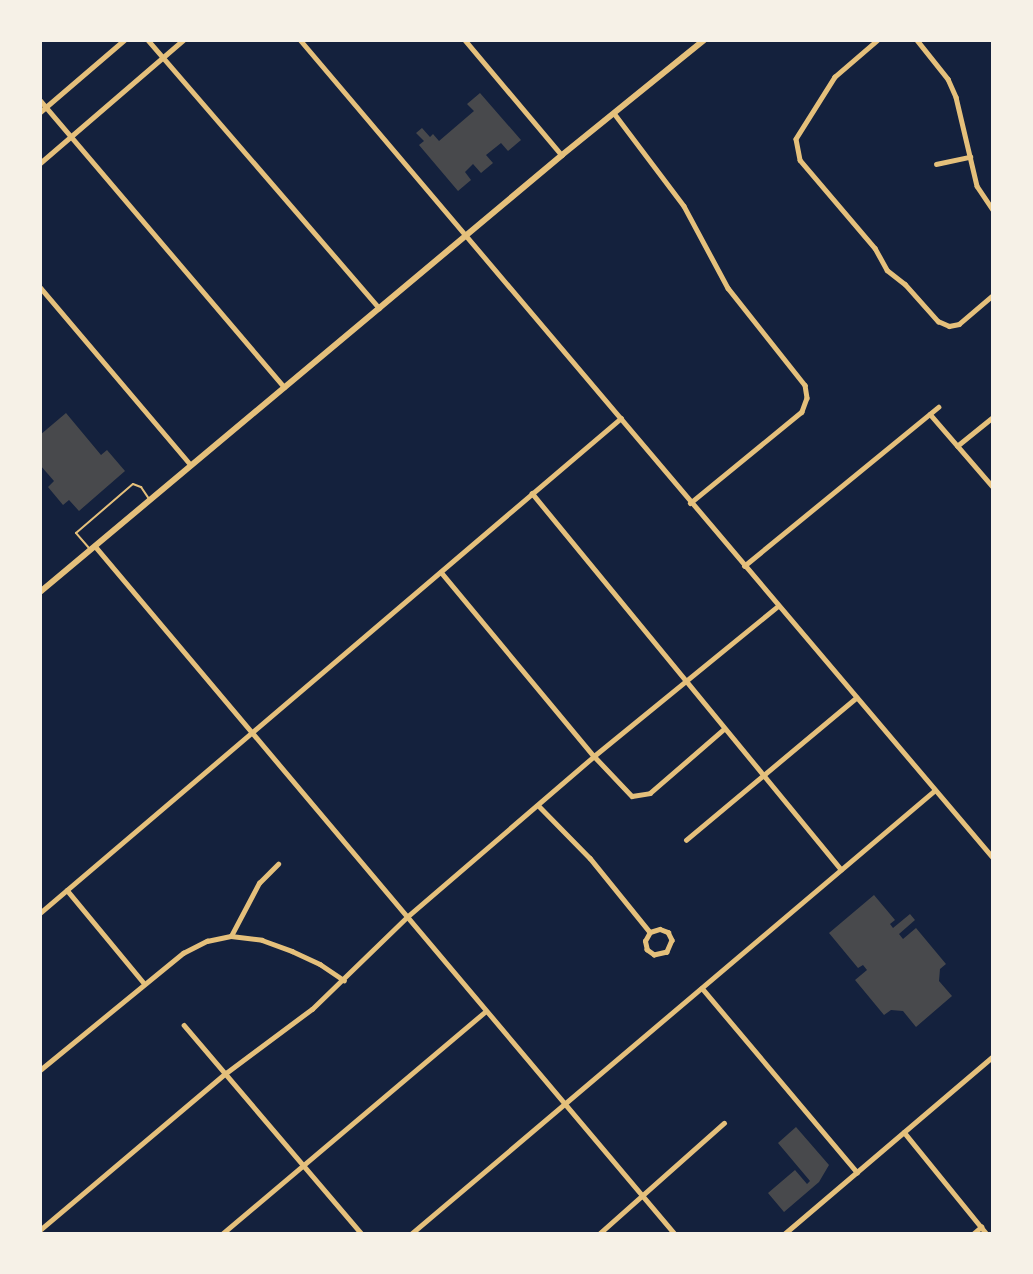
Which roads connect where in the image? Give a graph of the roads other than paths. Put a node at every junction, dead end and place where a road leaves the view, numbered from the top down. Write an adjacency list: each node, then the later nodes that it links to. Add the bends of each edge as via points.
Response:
1 (124, 40): 11 (street)
2 (148, 40): 9 (street)
3 (183, 40): 9 (street)
4 (300, 40): 19 (street)
5 (465, 40): 14 (street)
6 (704, 40): 12 (main road)
7 (878, 40): 21 (street, via 835,77 796,139 795,149 875,248 887,270 938,321 958,324)
8 (917, 40): 15 (street, via 948,79)
9 (163, 58): 13 (street); 22 (street)
10 (40, 100): 11 (street)
11 (43, 109): 13 (street)
12 (614, 113): 14 (main road); 33 (street, via 684,206 716,271 805,385 802,412)
13 (71, 136): 16 (street); 23 (street)
14 (562, 155): 19 (main road)
15 (970, 157): 17 (street); 18 (street, via 977,186)
16 (40, 163)
17 (936, 164)
18 (993, 211)
19 (467, 235): 22 (main road); 27 (street)
20 (40, 287): 29 (street)
21 (993, 295)
22 (379, 308): 23 (main road)
23 (285, 387): 29 (main road)
24 (938, 407): 25 (street)
25 (930, 414): 28 (street); 35 (street)
26 (993, 416): 28 (street)
27 (621, 418): 31 (street); 33 (street)
28 (957, 446): 30 (street)
29 (191, 466): 32 (main road)
30 (993, 486)
31 (532, 493): 36 (street); 39 (street)
32 (150, 499): 34 (main road); 34 (lane, via 133,484 76,533)
33 (691, 503): 35 (street)
34 (92, 547): 37 (main road); 42 (street)
35 (744, 566): 38 (street)
36 (441, 572): 42 (street); 43 (street)
37 (40, 592)
38 (778, 606): 39 (street); 40 (street)
39 (687, 682): 41 (street); 43 (street)
40 (856, 698): 44 (street); 45 (street)
41 (724, 729): 43 (street, via 642,795 632,796); 44 (street)
42 (253, 733): 51 (street); 53 (street)
43 (594, 757): 46 (street)
44 (763, 776): 47 (street); 50 (street)
45 (934, 791): 48 (street); 50 (street)
46 (539, 806): 53 (street); 54 (street, via 590,858)
47 (685, 840)
48 (993, 858)
49 (278, 864): 55 (street, via 258,883)
50 (841, 869): 58 (street)
51 (67, 890): 52 (street); 57 (street)
52 (40, 913)
53 (407, 917): 56 (street); 59 (street)
54 (650, 932): 54 (street, via 668,932 672,945 667,953 659,956 647,950)
55 (230, 936): 56 (street, via 262,940 292,951); 57 (street, via 183,953)
56 (344, 980): 63 (street, via 285,1031)
57 (144, 983): 62 (street)
58 (702, 988): 64 (street); 68 (street)
59 (485, 1012): 64 (street); 67 (street)
60 (184, 1025): 63 (street)
61 (993, 1056): 66 (street)
62 (40, 1070)
63 (226, 1073): 67 (street); 71 (street)
64 (565, 1103): 69 (street); 74 (street)
65 (724, 1123): 69 (street)
66 (904, 1132): 68 (street); 70 (street)
67 (304, 1165): 72 (street); 73 (street)
68 (857, 1172): 77 (street)
69 (643, 1196): 75 (street); 76 (street)
70 (981, 1227): 78 (street); 79 (street)
71 (40, 1230)
72 (222, 1234)
73 (362, 1234)
74 (411, 1234)
75 (598, 1234)
76 (675, 1234)
77 (784, 1234)
78 (972, 1234)
79 (987, 1234)

